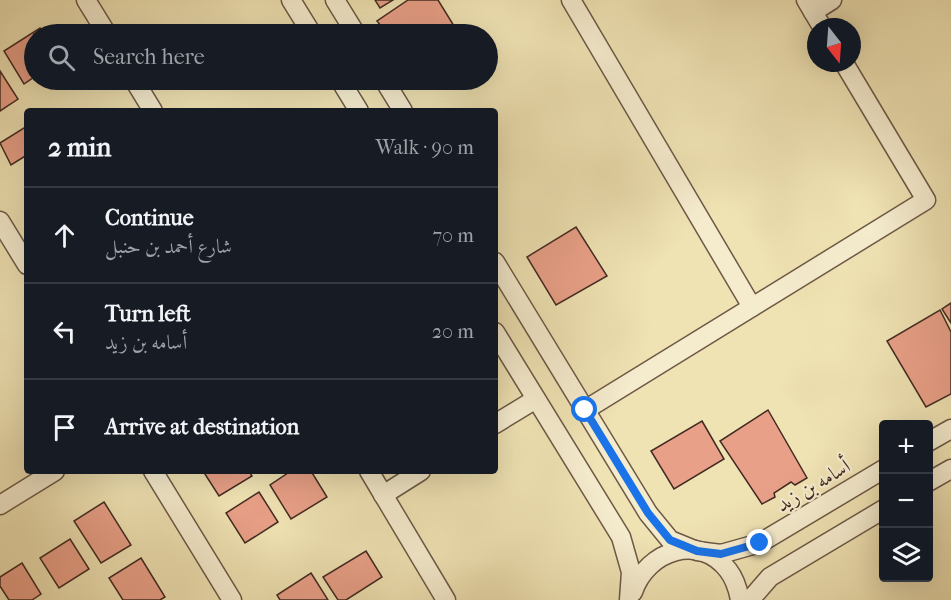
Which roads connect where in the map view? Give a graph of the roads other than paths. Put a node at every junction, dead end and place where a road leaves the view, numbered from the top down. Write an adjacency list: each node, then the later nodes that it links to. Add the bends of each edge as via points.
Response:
1 (86, 0): 7 (street)
2 (291, 0): 8 (street)
3 (335, 0): 9 (street)
4 (572, 0): 20 (street)
5 (832, 0): 6 (street)
6 (814, 13)
7 (101, 24)
8 (306, 24)
9 (350, 24)
10 (849, 72): 20 (street, via 926,200)
11 (140, 90): 14 (street)
12 (346, 90): 15 (street)
13 (390, 90): 16 (street)
14 (151, 108)
15 (357, 108)
16 (401, 108)
17 (0, 221): 18 (street)
18 (24, 260)
19 (498, 267): 23 (street)
20 (752, 307): 23 (street)
21 (498, 337): 22 (street)
22 (536, 399): 24 (street); 38 (street, via 621,537 631,572)
23 (585, 410): 37 (street, via 657,527 670,540)
24 (498, 422)
25 (951, 429): 26 (street)
26 (933, 439)
27 (951, 469): 33 (street)
28 (879, 472): 37 (street, أسامه بن زيد, via 760,543 721,554)
29 (51, 474): 35 (street)
30 (155, 474): 39 (street)
31 (371, 474): 34 (street)
32 (416, 474): 34 (street)
33 (933, 479)
34 (383, 495): 40 (street)
35 (0, 505)
36 (879, 512): 42 (street, via 770,577)
37 (697, 551): 38 (street, via 671,552 647,565); 41 (street, via 714,557 727,569 737,584)
38 (630, 599)
39 (232, 600)
40 (446, 600)
41 (740, 600)
42 (750, 600)

